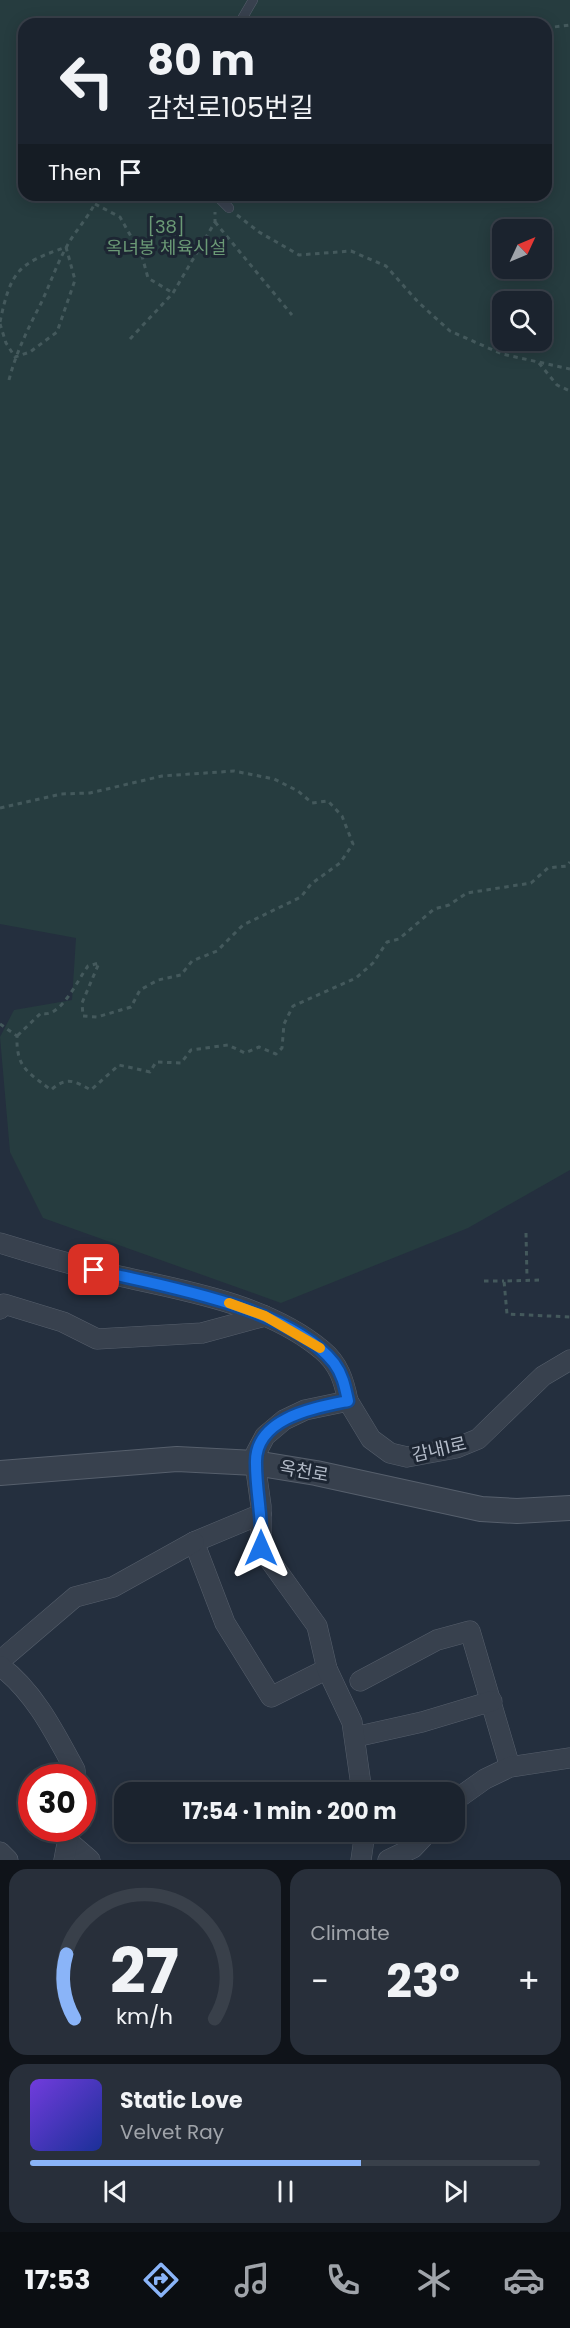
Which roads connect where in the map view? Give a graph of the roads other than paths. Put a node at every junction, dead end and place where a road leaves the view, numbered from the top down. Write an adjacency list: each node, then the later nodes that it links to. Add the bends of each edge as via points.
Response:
1 (253, 0): 2 (lane)
2 (242, 18)
3 (217, 201): 4 (lane)
4 (229, 208)
5 (0, 1243): 7 (street, 감내1로)
6 (0, 1309): 7 (street, via 4,1304 63,1322 98,1339 202,1333)
7 (265, 1316): 9 (street, 감내1로, via 321,1349 343,1377)
8 (570, 1360): 9 (street, 감내1로, via 543,1376 478,1439 456,1448 407,1457 390,1453 371,1438)
9 (348, 1401): 10 (street, via 305,1410 284,1420 265,1436)
10 (255, 1463): 11 (street, 옥천로, via 177,1459); 12 (street, 옥천로, via 481,1509); 13 (street)
11 (0, 1473)
12 (570, 1508)
13 (261, 1514): 14 (street); 17 (street, via 261,1548 317,1626)
14 (194, 1542): 15 (street, via 113,1587 75,1598); 17 (street, via 225,1623 271,1697)
15 (0, 1661)
16 (0, 1666): 22 (street, via 50,1724)
17 (327, 1669): 20 (street)
18 (360, 1681): 19 (street, via 428,1644 470,1631)
19 (492, 1701): 20 (street); 23 (street)
20 (355, 1737): 24 (street)
21 (570, 1758): 23 (street)
22 (72, 1764)
23 (510, 1767): 25 (street)
24 (361, 1782)
25 (465, 1793)
26 (365, 1842): 30 (street)
27 (419, 1842): 33 (street)
28 (67, 1843): 32 (street)
29 (0, 1852): 31 (street)
30 (366, 1859)
31 (8, 1860)
32 (90, 1860)
33 (388, 1860)

